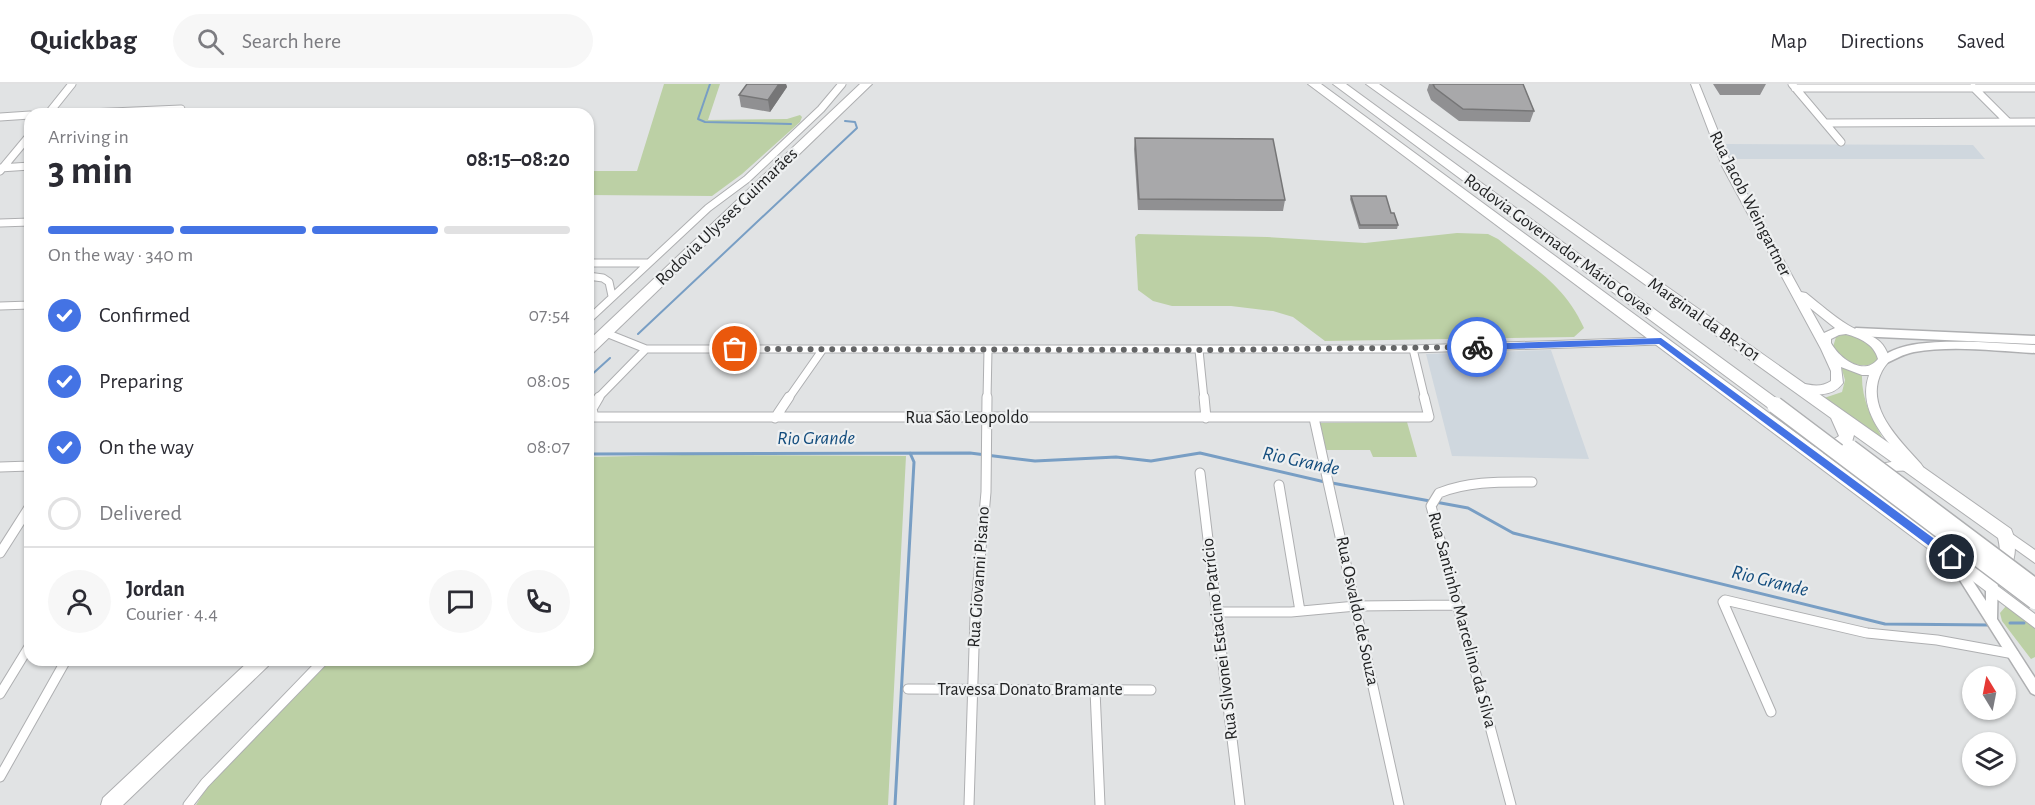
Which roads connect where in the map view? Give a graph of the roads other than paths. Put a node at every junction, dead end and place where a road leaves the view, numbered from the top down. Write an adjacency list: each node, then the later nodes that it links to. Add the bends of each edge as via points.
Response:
1 (72, 84): 12 (street)
2 (842, 84): 27 (street, via 747,179)
3 (866, 84): 35 (highway, Rodovia Ulysses Guimarães)
4 (1339, 84): 25 (highway, Rodovia Governador Mário Covas)
5 (1353, 84): 48 (highway, Rodovia Governador Mário Covas)
6 (1372, 84): 47 (highway, Marginal da BR-101)
7 (1695, 84): 29 (main road, Rua Jacob Weingartner, via 1723,158)
8 (1315, 85): 22 (highway)
9 (1793, 86): 10 (street); 17 (street)
10 (1972, 86): 11 (street); 15 (street)
11 (2035, 88)
12 (53, 108)
13 (24, 115): 14 (street)
14 (0, 117)
15 (2008, 122): 16 (street); 17 (street)
16 (2035, 122)
17 (1825, 123): 19 (street)
18 (24, 142): 21 (street)
19 (1841, 142)
20 (24, 167): 21 (street)
21 (1, 169)
22 (1434, 173): 25 (highway); 37 (highway)
23 (24, 222): 24 (street)
24 (0, 223)
25 (1565, 250): 48 (highway, Rodovia Governador Mário Covas)
26 (594, 263): 27 (street)
27 (646, 263): 30 (street)
28 (594, 277): 30 (street, via 609,282)
29 (1794, 290): 34 (main road, Rua Jacob Weingartner); 41 (main road, Rua Jacob Weingartner)
30 (612, 296): 33 (street)
31 (24, 305): 32 (street)
32 (0, 306)
33 (594, 314)
34 (1851, 331): 36 (street); 41 (main road, via 1830,333 1826,337); 46 (main road, Rua Jacob Weingartner, via 1880,347)
35 (606, 333): 38 (highway, Rodovia Ulysses Guimarães); 39 (street)
36 (2035, 340)
37 (1661, 341): 40 (street); 56 (highway)
38 (594, 344)
39 (646, 349): 42 (street); 49 (street, Rua São Leopoldo)
40 (1413, 349): 44 (street); 55 (street, Rua São Leopoldo, via 1429,417)
41 (1827, 349): 46 (main road, via 1840,362 1859,369); 47 (main road, Rua Jacob Weingartner, via 1837,371 1837,383 1826,390)
42 (823, 350): 43 (street); 52 (street)
43 (988, 350): 44 (street); 53 (street, Rua Giovanni Pisano)
44 (1199, 350): 54 (street)
45 (2035, 350): 46 (street, via 1906,349 1891,354)
46 (1881, 364): 60 (main road, via 1869,393 1872,405 1892,439)
47 (1799, 387): 50 (highway, Marginal da BR-101)
48 (1780, 402): 71 (highway, Rodovia Governador Mário Covas, bridge); 73 (highway, Rodovia Governador Mário Covas, bridge)
49 (594, 405)
50 (1836, 413): 56 (highway, via 1847,438 1840,445 1815,446); 60 (highway, Marginal da BR-101)
51 (594, 417): 52 (street, Rua São Leopoldo)
52 (775, 418): 53 (street, Rua São Leopoldo)
53 (988, 418): 54 (street, Rua São Leopoldo); 57 (street, Rua Giovanni Pisano)
54 (1206, 418): 55 (street, Rua São Leopoldo)
55 (1314, 418): 75 (street, Rua Osvaldo de Souza)
56 (1793, 438): 64 (highway)
57 (987, 449): 88 (street, Rua Giovanni Pisano)
58 (0, 466): 59 (street)
59 (24, 466)
60 (1920, 472): 64 (main road, via 1890,466 1875,474 1870,481); 66 (highway, Marginal da BR-101)
61 (1200, 473): 77 (street, Rua Silvonei Estacino Patrício)
62 (1532, 482): 74 (street, Rua Santinho Marcelino da Silva, via 1469,485 1446,490 1432,502)
63 (1279, 485): 76 (street)
64 (1875, 500): 69 (highway)
65 (24, 515): 67 (street)
66 (2005, 534): 68 (main road, Marginal da BR-101); 70 (highway, via 2005,564)
67 (0, 553)
68 (2035, 556)
69 (1952, 557): 70 (highway); 72 (main road); 79 (street)
70 (1992, 572): 72 (street)
71 (2035, 588): 78 (main road, via 2029,598)
72 (1993, 589): 79 (street); 80 (main road)
73 (2035, 601)
74 (1457, 605): 75 (street); 100 (street, Rua Santinho Marcelino da Silva)
75 (1356, 606): 76 (street); 99 (street, Rua Osvaldo de Souza)
76 (1300, 611): 77 (street)
77 (1217, 612): 98 (street, Rua Silvonei Estacino Patrício)
78 (2035, 614)
79 (1991, 620): 81 (street)
80 (2035, 622)
81 (2014, 654): 87 (street); 92 (street, via 1867,633 1725,600)
82 (24, 655): 91 (street)
83 (63, 666): 93 (street)
84 (256, 666): 94 (highway)
85 (318, 666): 95 (street)
86 (908, 689): 88 (street, Travessa Donato Bramante)
87 (2035, 689)
88 (972, 690): 89 (street, Travessa Donato Bramante); 96 (street, Rua Giovanni Pisano)
89 (1095, 690): 90 (street, Travessa Donato Bramante); 97 (street)
90 (1151, 690)
91 (0, 694)
92 (1771, 712)
93 (0, 777)
94 (110, 805)
95 (188, 805)
96 (969, 805)
97 (1100, 805)
98 (1240, 805)
99 (1399, 805)
100 (1511, 805)

